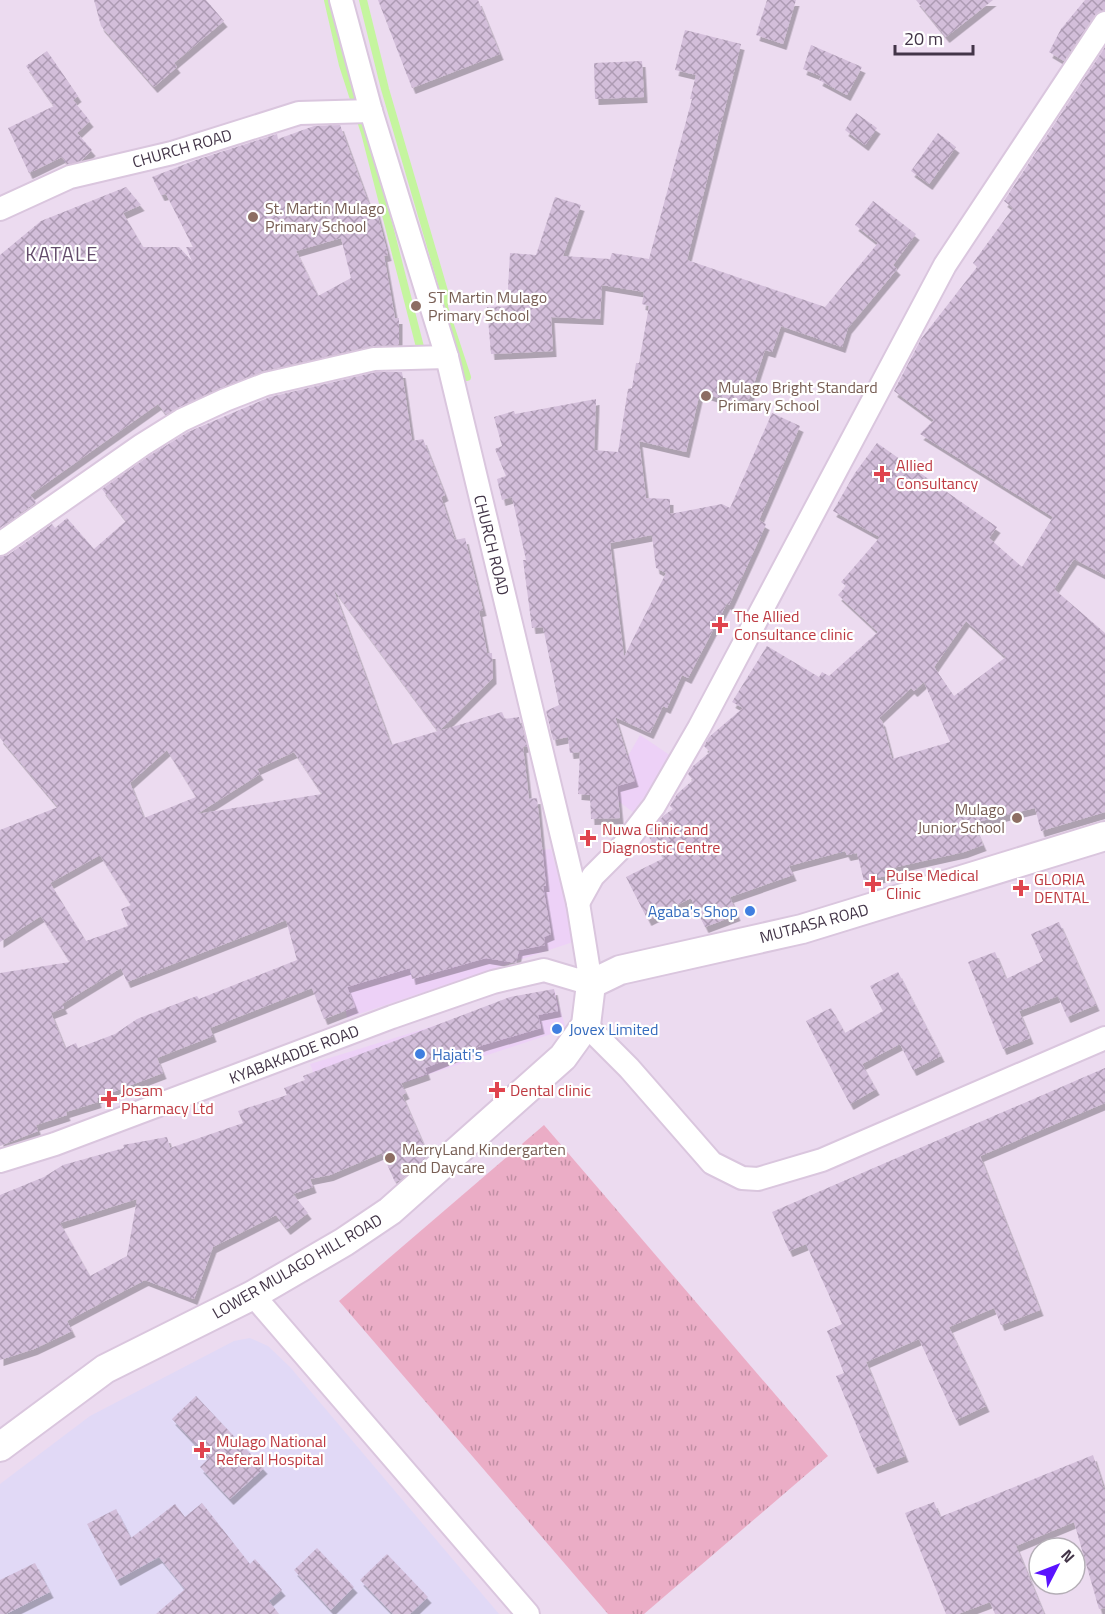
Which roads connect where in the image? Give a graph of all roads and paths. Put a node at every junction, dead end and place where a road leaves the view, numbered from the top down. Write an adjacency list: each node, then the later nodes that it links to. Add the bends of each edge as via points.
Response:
1 (341, 0): 3 (street, CHURCH ROAD)
2 (1105, 23): 8 (street, via 945,265 654,806 593,876)
3 (370, 111): 4 (street, CHURCH ROAD, via 299,113 172,153 69,177); 5 (street, CHURCH ROAD)
4 (0, 209)
5 (447, 357): 6 (street, via 374,359 266,384 225,400 142,445); 8 (street, CHURCH ROAD)
6 (0, 544)
7 (1105, 836): 9 (street, MUTAASA ROAD, via 802,928 620,970)
8 (578, 903): 9 (street, CHURCH ROAD)
9 (591, 984): 10 (street); 12 (street, KYABAKADDE ROAD, via 544,970 493,982)
10 (586, 1026): 11 (street, via 712,1163 742,1178 758,1179 822,1160); 13 (street, LOWER MULAGO HILL ROAD, via 542,1077 390,1211)
11 (1105, 1038)
12 (0, 1161)
13 (253, 1295): 14 (street, LOWER MULAGO HILL ROAD, via 105,1369); 15 (street)
14 (0, 1447)
15 (528, 1614)

